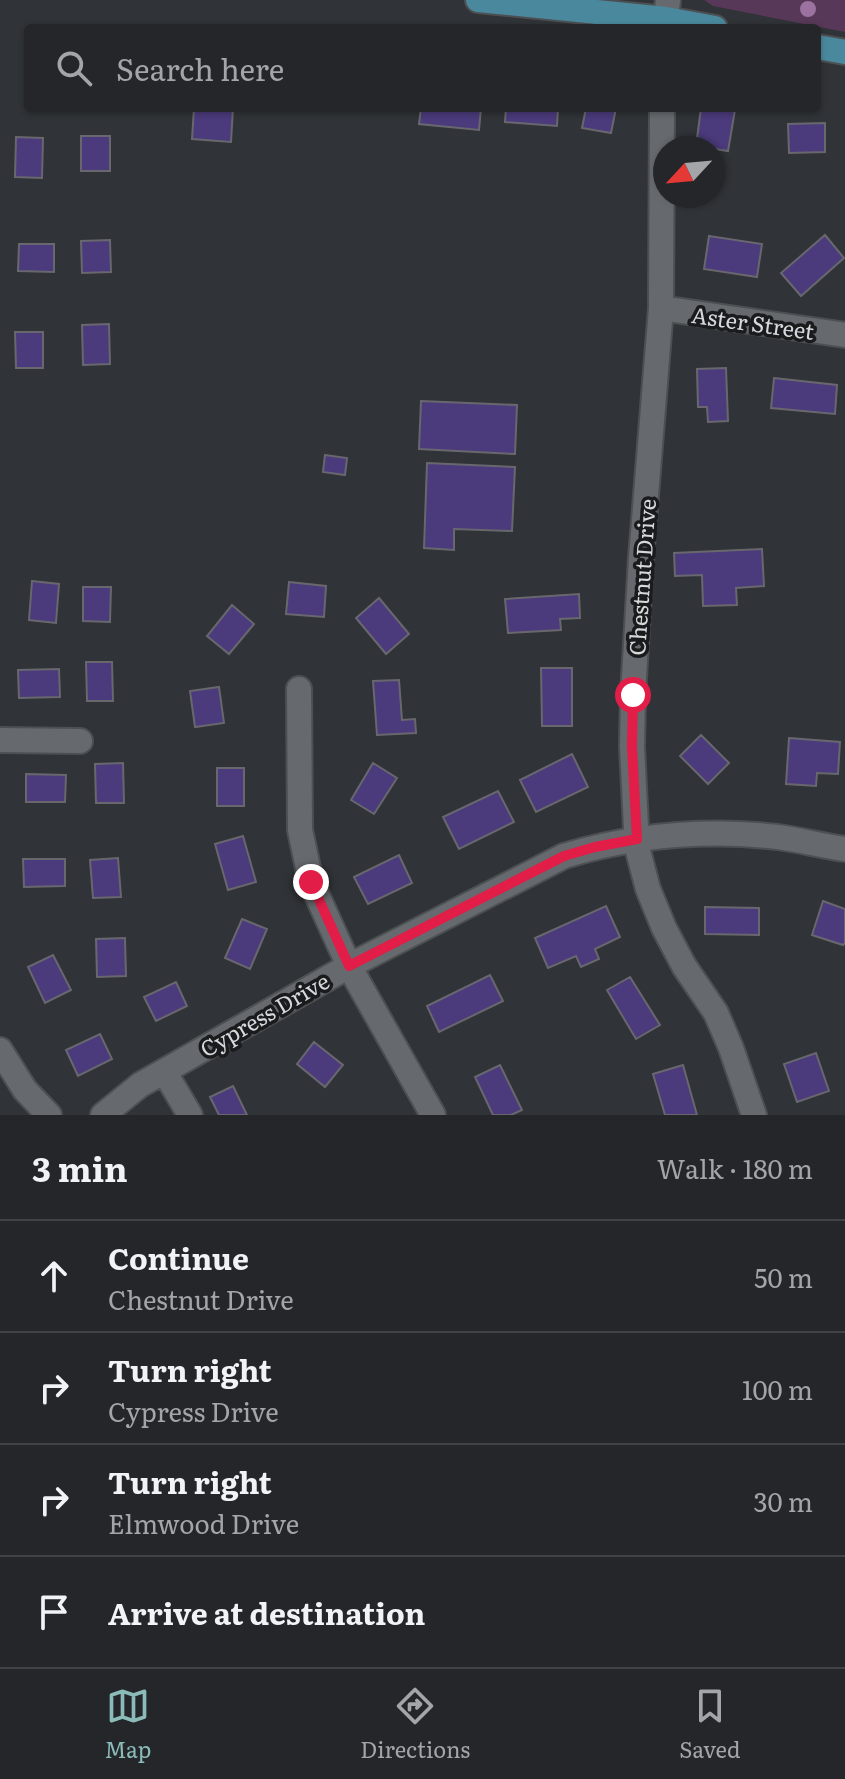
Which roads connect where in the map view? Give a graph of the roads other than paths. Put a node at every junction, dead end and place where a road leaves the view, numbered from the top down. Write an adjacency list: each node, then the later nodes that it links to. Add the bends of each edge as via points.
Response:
1 (478, 0): 2 (main road)
2 (667, 16): 3 (main road)
3 (699, 24)
4 (821, 48): 5 (main road)
5 (845, 52)
6 (662, 112): 7 (street, Chestnut Drive)
7 (661, 308): 8 (street, Aster Street); 12 (street, Chestnut Drive, via 633,695)
8 (845, 335)
9 (299, 689): 14 (street, via 304,856)
10 (0, 740): 11 (street)
11 (80, 741)
12 (637, 839): 13 (street, Cypress Drive, via 733,833); 14 (street, Cypress Drive, via 564,856); 21 (street, Chestnut Drive, via 664,928 716,1013)
13 (845, 849)
14 (349, 966): 16 (street, Cypress Drive); 20 (street)
15 (0, 1050): 17 (street, via 25,1090)
16 (164, 1071): 18 (street, Cypress Drive); 19 (street)
17 (49, 1115)
18 (103, 1115)
19 (190, 1115)
20 (433, 1115)
21 (754, 1115)

